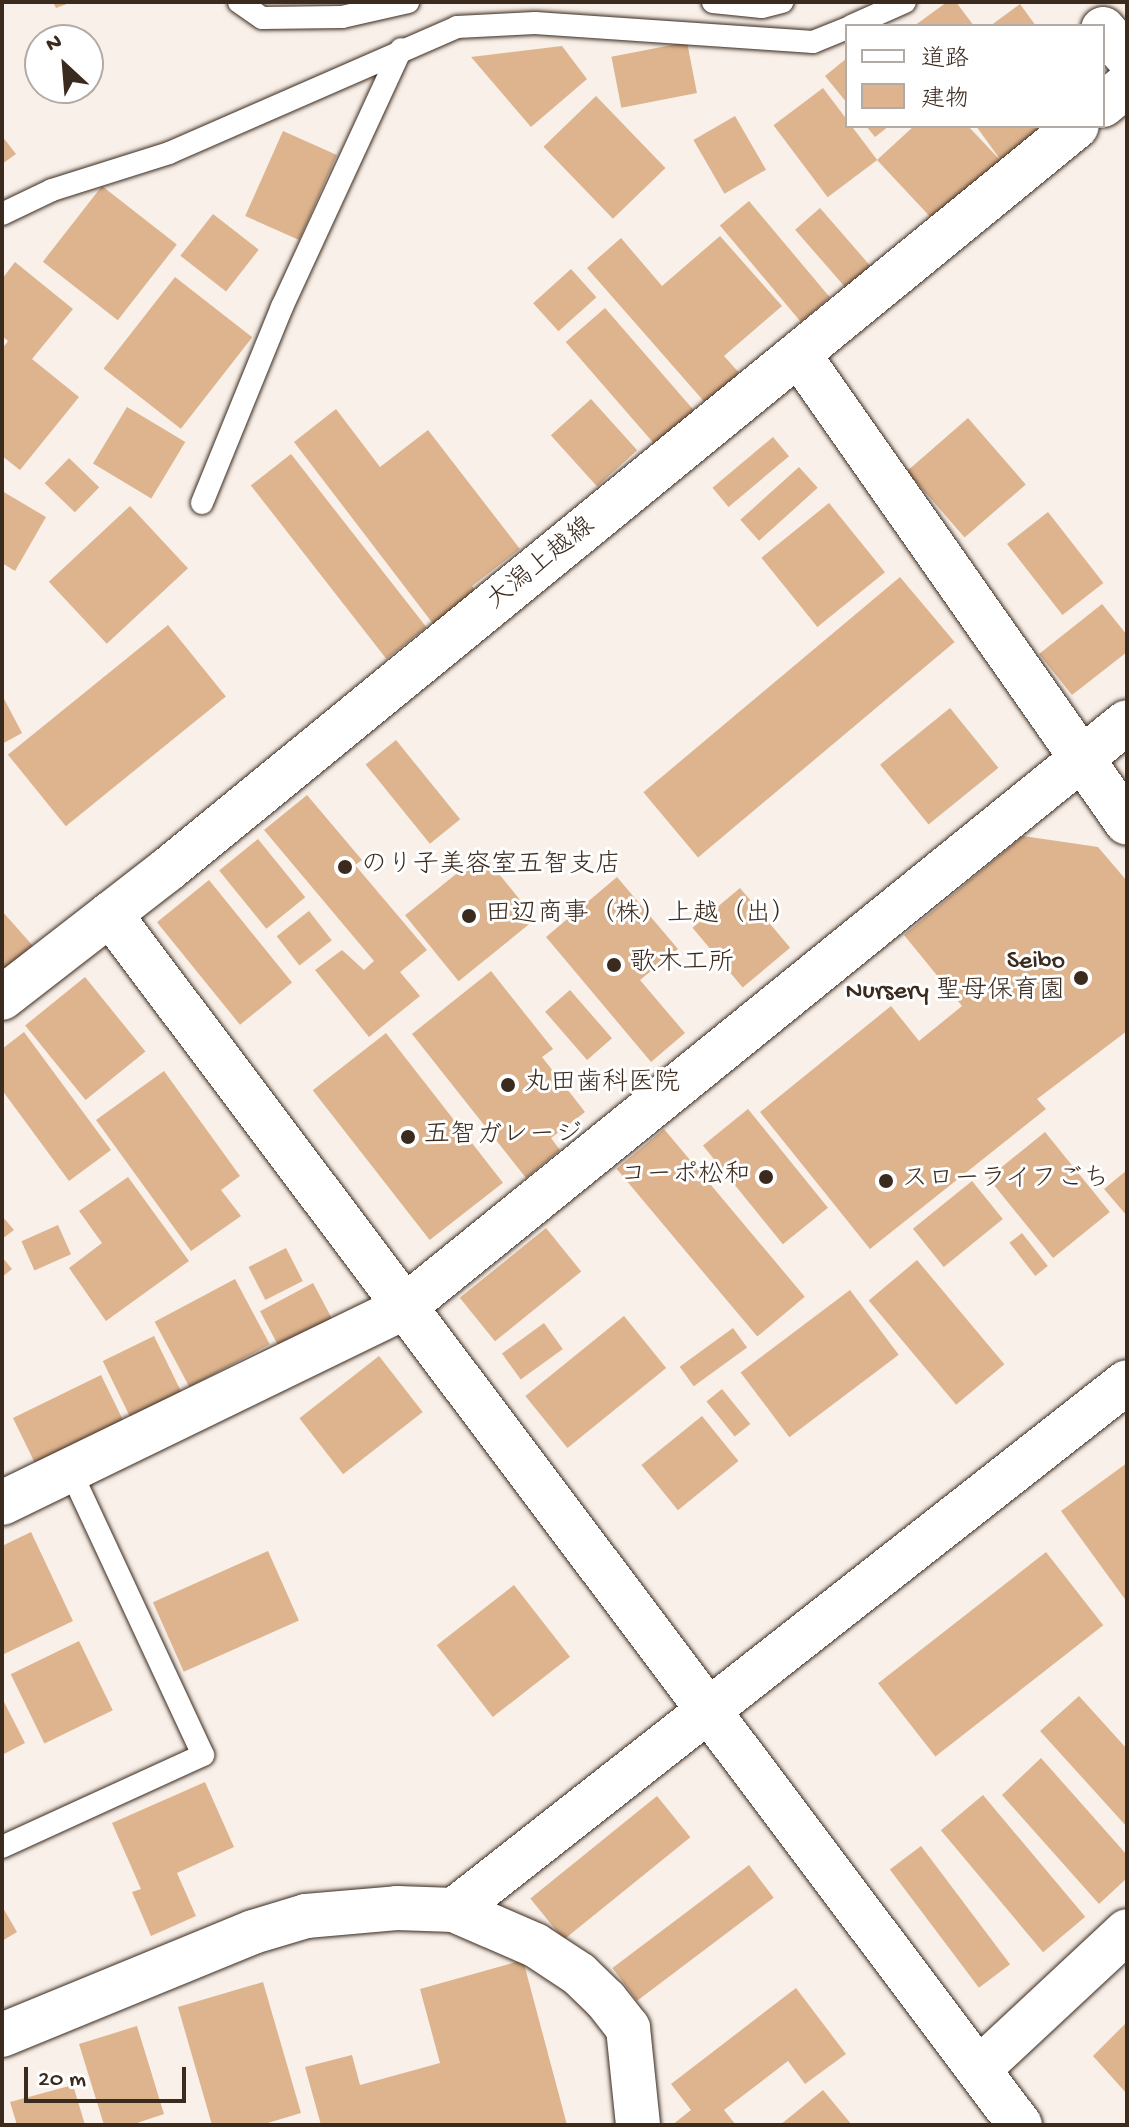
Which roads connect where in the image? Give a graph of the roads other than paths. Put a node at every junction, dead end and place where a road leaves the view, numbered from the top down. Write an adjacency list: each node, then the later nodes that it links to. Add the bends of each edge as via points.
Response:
1 (239, 2): 2 (lane, via 262,18 342,17)
2 (408, 2)
3 (713, 2): 6 (lane)
4 (905, 2): 7 (lane)
5 (1080, 2): 8 (street)
6 (767, 4)
7 (856, 24)
8 (1099, 24)
9 (845, 29): 11 (lane, via 813,42 494,23 457,27)
10 (1105, 31): 12 (street)
11 (401, 49): 16 (lane, via 169,153 52,190); 18 (lane, via 282,307)
12 (1127, 57)
13 (1127, 85): 14 (street)
14 (1105, 103)
15 (1075, 128): 17 (street, 大潟上越線)
16 (2, 214)
17 (799, 355): 20 (street); 22 (street, 大潟上越線)
18 (202, 503)
19 (1127, 722): 20 (street)
20 (1080, 760): 21 (street); 24 (street)
21 (1127, 823)
22 (110, 914): 23 (street, 大潟上越線); 24 (street)
23 (2, 998)
24 (403, 1308): 26 (street); 28 (street)
25 (1127, 1382): 28 (street)
26 (70, 1470): 27 (street); 29 (lane, via 203,1755)
27 (2, 1503)
28 (710, 1714): 30 (street); 33 (street)
29 (2, 1847)
30 (454, 1910): 32 (street, via 397,1908 306,1916 253,1932); 34 (street, via 535,1945 579,1974 606,2000 628,2028)
31 (1127, 1931): 33 (street)
32 (2, 2035)
33 (979, 2069): 35 (street)
34 (638, 2125)
35 (1020, 2125)

